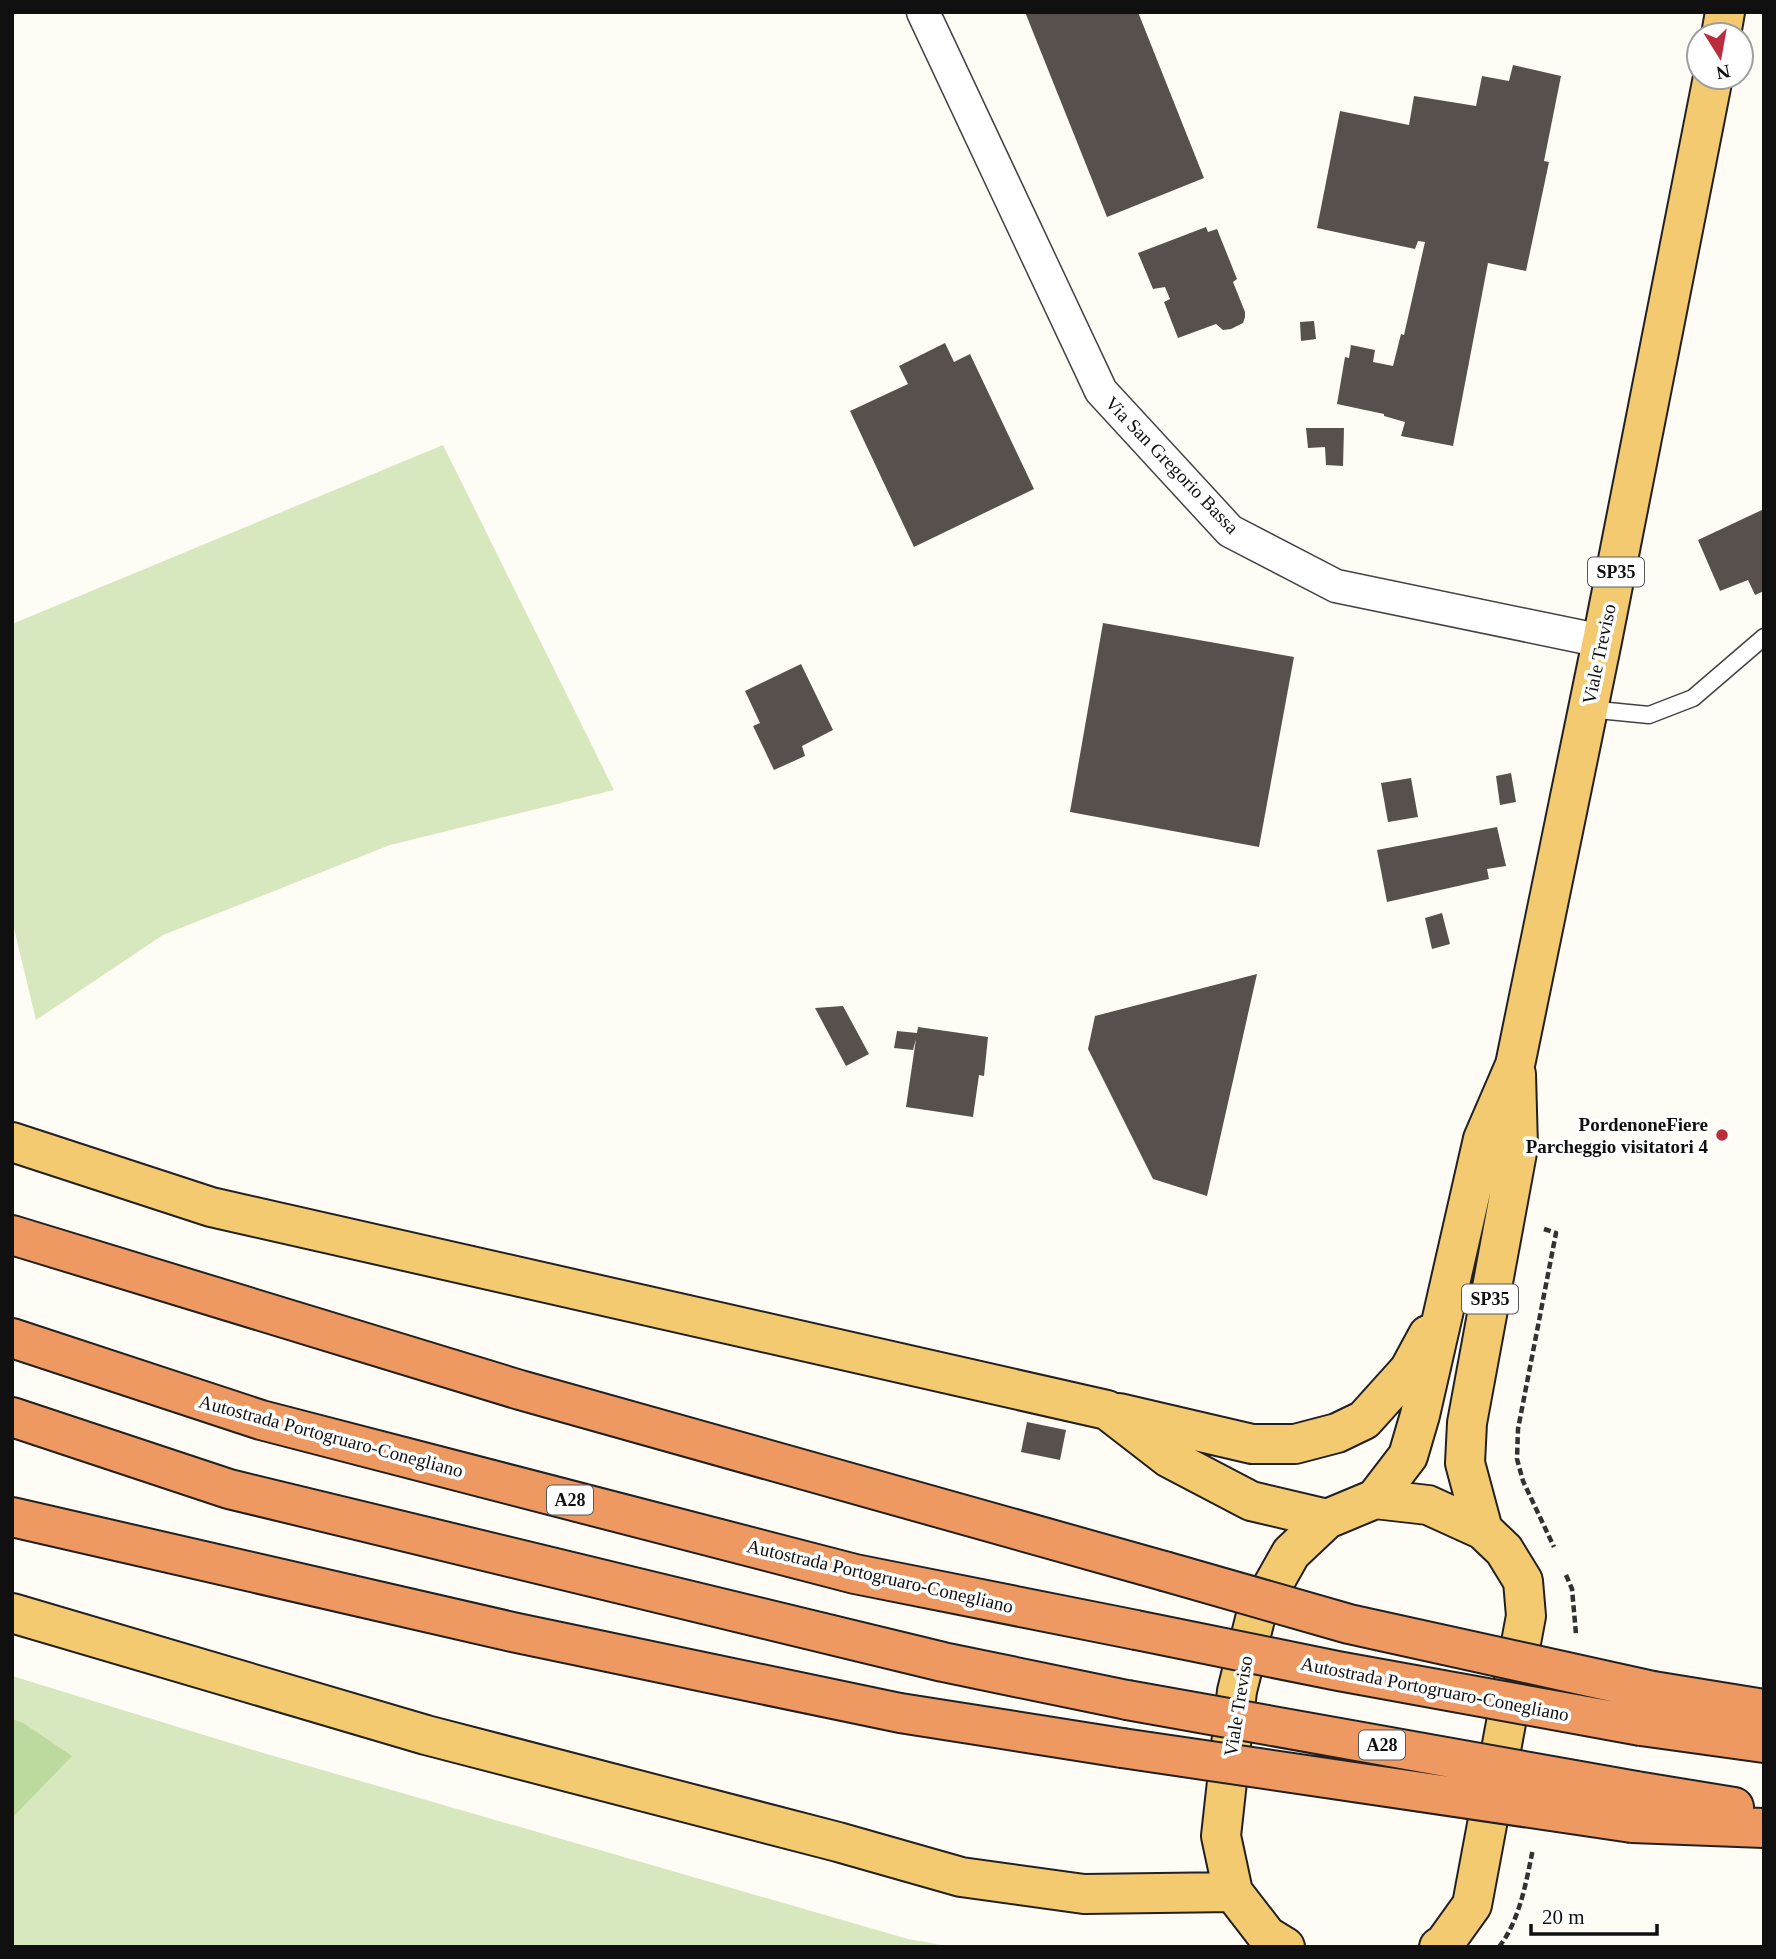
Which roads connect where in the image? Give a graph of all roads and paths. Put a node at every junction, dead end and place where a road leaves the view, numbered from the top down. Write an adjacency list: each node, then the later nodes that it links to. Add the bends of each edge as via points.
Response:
1 (923, 12): 4 (street, Via San Gregorio Bassa, via 1101,391 1230,531 1336,586)
2 (1710, 91): 4 (main road, Viale Treviso / SP35)
3 (1764, 636): 5 (lane, via 1693,698 1648,715)
4 (1602, 641): 5 (main road, Viale Treviso / SP35)
5 (1588, 709): 6 (main road, Viale Treviso / SP35)
6 (1515, 1066): 8 (main road, Viale Treviso / SP35, via 1518,1147); 10 (main road, Viale Treviso / SP35, via 1483,1139)
7 (12, 1143): 12 (main road, via 211,1207)
8 (1505, 1218): 17 (main road, Viale Treviso / SP35, via 1466,1423 1465,1463); 18 (path, via 1556,1233 1518,1429 1517,1459)
9 (12, 1234): 22 (highway, bridge, via 520,1390)
10 (1445, 1306): 12 (main road, via 1409,1370 1364,1420 1337,1433 1295,1444 1252,1444); 14 (main road, Viale Treviso / SP35, via 1408,1456)
11 (12, 1338): 22 (highway, Autostrada Portogruaro-Conegliano / A28, bridge, via 261,1420 855,1574 1338,1671)
12 (1107, 1410): 16 (main road, via 1169,1458 1251,1502)
13 (12, 1417): 25 (highway, A28, bridge, via 229,1489 943,1662)
14 (1375, 1499): 16 (main road, Viale Treviso / SP35); 17 (main road, Viale Treviso / SP35, via 1428,1505)
15 (12, 1517): 25 (highway, A28, bridge, via 571,1644 900,1713 1122,1748)
16 (1327, 1519): 29 (main road, Viale Treviso / SP35, via 1291,1553 1255,1615 1237,1691 1221,1836)
17 (1483, 1530): 31 (main road, Viale Treviso / SP35, via 1504,1550 1523,1581 1526,1616 1472,1905)
18 (1559, 1558)
19 (1563, 1569): 21 (path, via 1572,1589)
20 (12, 1614): 29 (main road, via 426,1735 961,1877 1084,1894)
21 (1575, 1640)
22 (1647, 1709): 23 (highway); 24 (highway, Autostrada Portogruaro-Conegliano / A28)
23 (1764, 1709)
24 (1764, 1743)
25 (1634, 1807): 26 (highway, A28); 27 (highway, A28)
26 (1764, 1812)
27 (1764, 1828)
28 (1534, 1844): 32 (path, via 1523,1894)
29 (1233, 1892): 30 (main road, Viale Treviso / SP35, via 1267,1936)
30 (1285, 1947)
31 (1439, 1947)
32 (1499, 1947)

